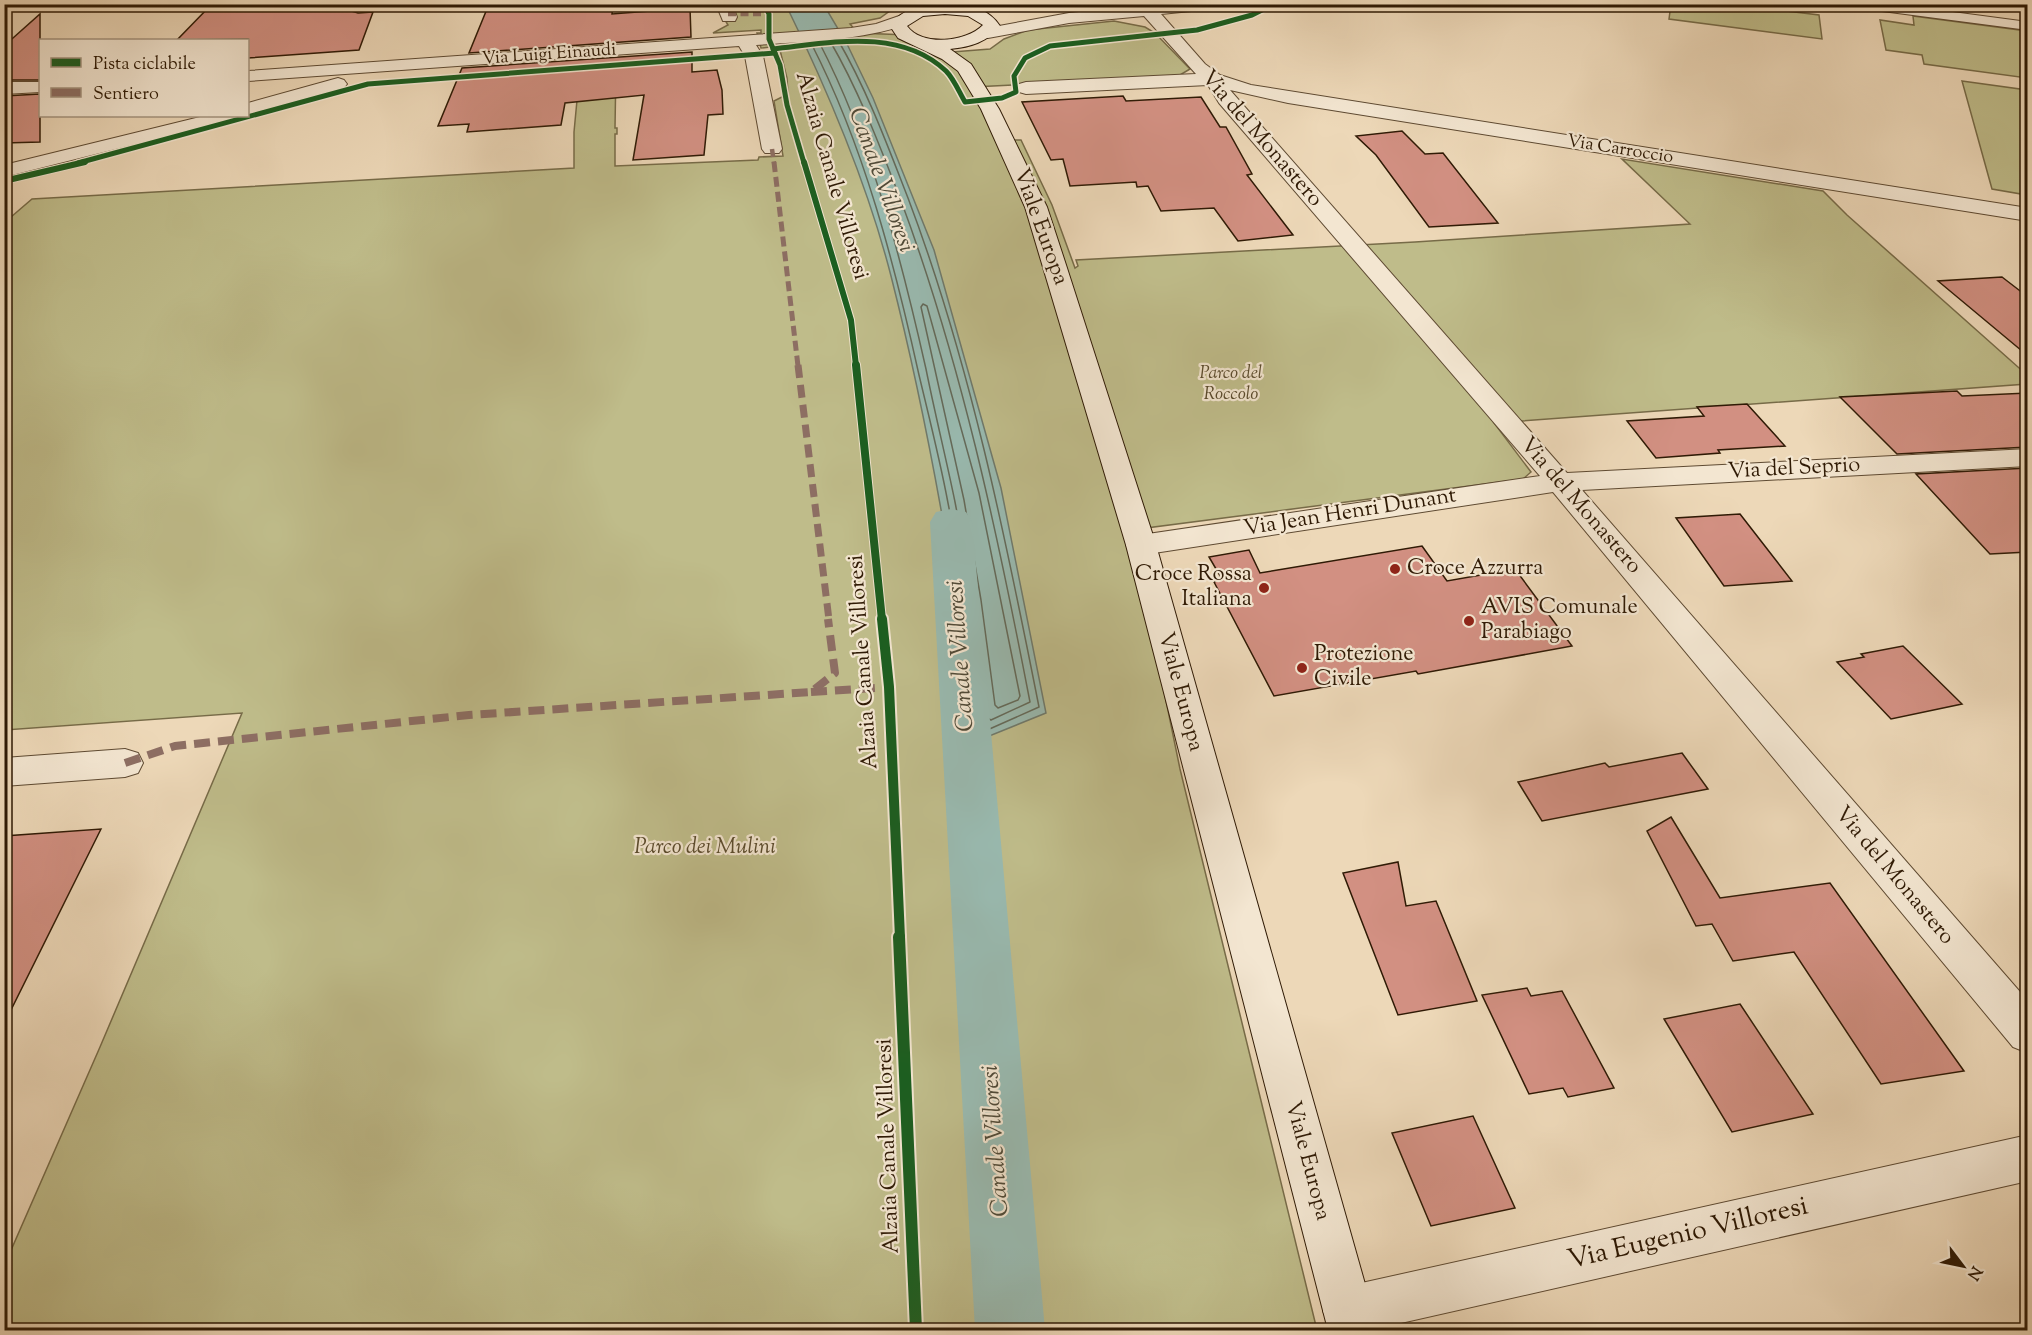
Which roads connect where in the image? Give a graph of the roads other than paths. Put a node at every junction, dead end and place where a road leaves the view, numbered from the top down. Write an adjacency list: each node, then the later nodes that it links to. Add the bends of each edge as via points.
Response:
1 (351, 4): 4 (street)
2 (1211, 4): 6 (street)
3 (1859, 4): 9 (lane)
4 (363, 5)
5 (962, 9): 7 (street); 8 (street); 13 (street, Viale Europa, via 988,19 992,26)
6 (1150, 12): 8 (street); 16 (street, Via del Monastero, via 1199,68)
7 (910, 13): 10 (street, Via Luigi Einaudi, via 879,28); 12 (street, via 898,26 900,33)
8 (1070, 18): 13 (street)
9 (2028, 26)
10 (851, 33): 11 (street, Via Luigi Einaudi); 12 (street, Via Luigi Einaudi)
11 (746, 41): 14 (street, Via Luigi Einaudi); 25 (street, via 753,53)
12 (918, 41): 13 (street); 13 (street, Viale Europa, via 948,55)
13 (977, 46): 31 (street, Viale Europa, via 990,109 1036,207)
14 (412, 64): 15 (street, Via Luigi Einaudi); 20 (street)
15 (249, 76)
16 (1214, 79): 19 (street); 28 (street, Via Carroccio, via 1288,97); 30 (street, Via del Monastero, via 1226,99)
17 (39, 87): 18 (street)
18 (4, 88)
19 (1026, 88)
20 (249, 109)
21 (161, 117): 24 (street)
22 (220, 117): 24 (street)
23 (135, 120): 26 (street, via 93,143)
24 (195, 124): 26 (street)
25 (772, 149)
26 (39, 164): 27 (street)
27 (4, 171)
28 (2028, 216)
29 (2028, 457): 30 (street, Via del Seprio)
30 (1560, 482): 31 (street, Via Jean Henri Dunant); 34 (street, Via del Monastero)
31 (1141, 545): 36 (street, Viale Europa)
32 (125, 763): 33 (street)
33 (4, 772)
34 (2028, 1033)
35 (2028, 1158): 36 (street, Via Eugenio Villoresi)
36 (1350, 1321)

